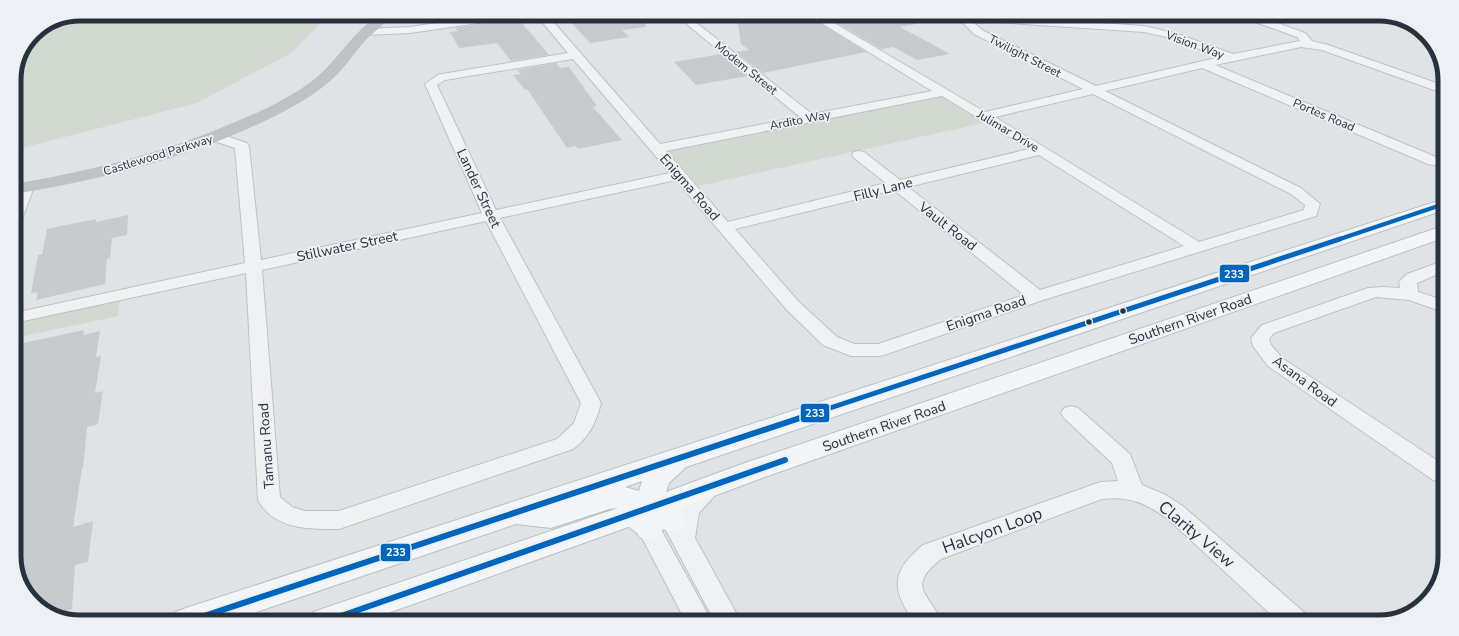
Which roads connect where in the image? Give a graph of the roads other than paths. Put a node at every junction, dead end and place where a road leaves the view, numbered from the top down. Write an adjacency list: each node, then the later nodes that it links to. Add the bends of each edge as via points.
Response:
1 (379, 21): 9 (street, Castlewood Parkway)
2 (472, 21): 9 (street, via 410,30)
3 (546, 21): 11 (street, Enigma Road)
4 (688, 21): 18 (street, Modem Street)
5 (823, 21): 16 (street, Julimar Drive)
6 (966, 21): 15 (street, Twilight Street, via 978,32)
7 (1037, 21): 12 (street, Vision Way, via 1144,29 1174,36)
8 (1264, 21): 10 (street, via 1301,35)
9 (366, 32): 19 (street, Castlewood Parkway, via 325,78 282,108)
10 (1308, 44): 12 (street); 14 (street, via 1324,47)
11 (576, 55): 20 (street, Enigma Road); 28 (street, Lander Street, via 442,77 431,84)
12 (1232, 58): 13 (street)
13 (1204, 66): 15 (street); 23 (street, Portes Road)
14 (1438, 88)
15 (1094, 90): 17 (street); 31 (street, Enigma Road, via 1296,191 1313,204 1311,213)
16 (944, 92): 17 (street, Julimar Drive); 18 (street, Ardito Way)
17 (983, 116): 21 (street, Julimar Drive)
18 (810, 119): 20 (street, Ardito Way)
19 (216, 137): 26 (street, Castlewood Parkway, via 99,173); 32 (street, Tamanu Road, via 242,146)
20 (657, 149): 24 (street, Enigma Road)
21 (1041, 150): 25 (street, Filly Lane); 31 (street, Julimar Drive)
22 (858, 155): 25 (street, Vault Road)
23 (1438, 162)
24 (679, 175): 28 (street, Stillwater Street); 29 (street, Enigma Road)
25 (896, 186): 29 (street, Filly Lane); 35 (street, Vault Road)
26 (21, 188)
27 (1438, 206): 40 (main road, Southern River Road)
28 (491, 215): 32 (street, Stillwater Street); 39 (street, Lander Street, via 592,403)
29 (725, 227): 35 (street, Enigma Road, via 793,306 830,341 851,350 880,350)
30 (1438, 234): 42 (main road, Southern River Road)
31 (1198, 248): 35 (street, Enigma Road)
32 (254, 267): 37 (street, Stillwater Street); 39 (street, Tamanu Road, via 269,500 284,514 305,520 339,520 565,444 579,434)
33 (1438, 268): 34 (street, via 1408,282)
34 (1410, 294): 36 (street, Asana Road); 41 (street, Asana Road, via 1374,292 1268,330 1260,338 1262,346 1275,362)
35 (1037, 296)
36 (1438, 306)
37 (21, 317)
38 (1071, 412): 43 (street, via 1122,460)
39 (587, 422)
40 (679, 459): 44 (main road, Southern River Road); 45 (main road, via 657,478)
41 (1438, 472)
42 (709, 487): 45 (main road, Southern River Road); 45 (street, via 688,510)
43 (1133, 491): 50 (street, Halcyon Loop, via 1116,488 1100,491 932,552 921,560 912,572 908,585 914,602); 51 (street, Clarity View, via 1149,496 1176,513)
44 (508, 514): 45 (main road, via 551,517 608,498 623,497 636,499); 46 (main road, Southern River Road)
45 (659, 518): 47 (main road, Southern River Road, via 614,521); 48 (street); 49 (street)
46 (207, 615)
47 (344, 615)
48 (696, 615)
49 (723, 615)
50 (924, 615)
51 (1289, 615)

